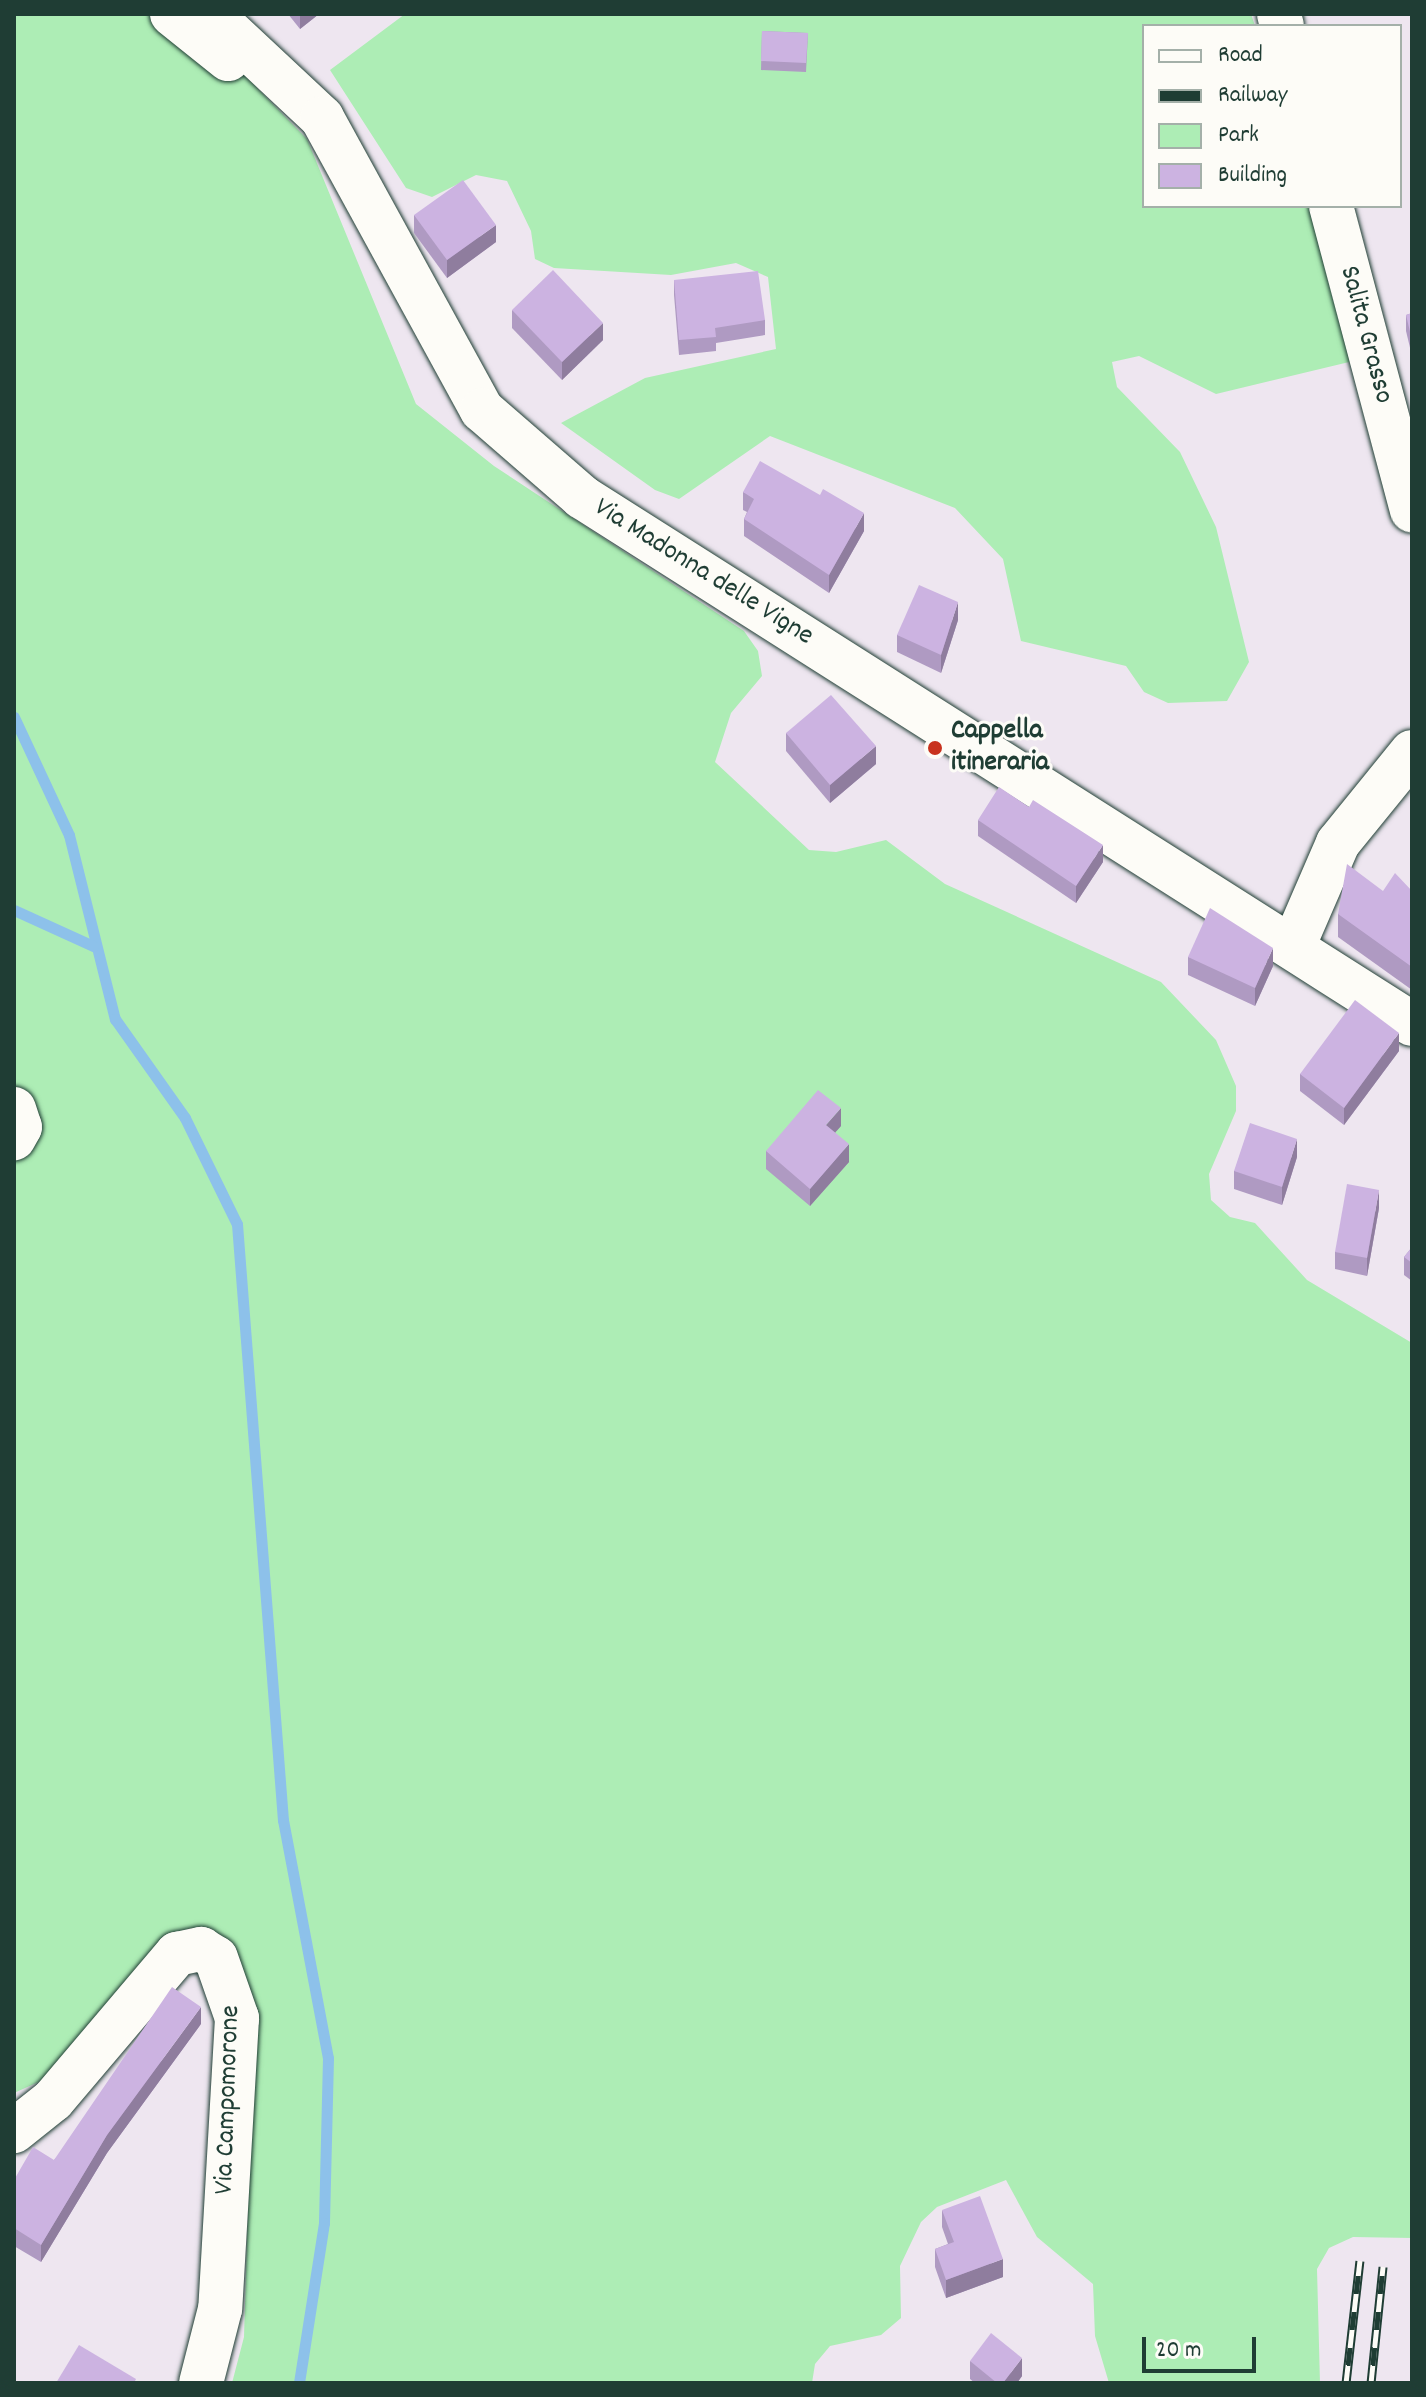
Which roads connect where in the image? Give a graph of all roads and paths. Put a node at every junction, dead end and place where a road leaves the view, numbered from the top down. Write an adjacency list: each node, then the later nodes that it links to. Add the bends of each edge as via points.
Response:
1 (172, 14): 3 (street, via 232,62)
2 (211, 14): 3 (street, Via Madonna delle Vigne)
3 (256, 56): 7 (street, Via Madonna delle Vigne, via 322,118 482,410 570,487)
4 (1332, 208): 5 (street, Salita Grasso)
5 (1412, 510)
6 (1412, 752): 7 (street, via 1338,843)
7 (1293, 947): 8 (street, Via Madonna delle Vigne)
8 (1412, 1024)
9 (14, 1109): 10 (street, via 20,1127)
10 (14, 1138)
11 (14, 2131): 12 (street, Via Campomorone, via 53,2100 177,1954 201,1949 216,1958 237,2018 220,2309)
12 (201, 2383)

